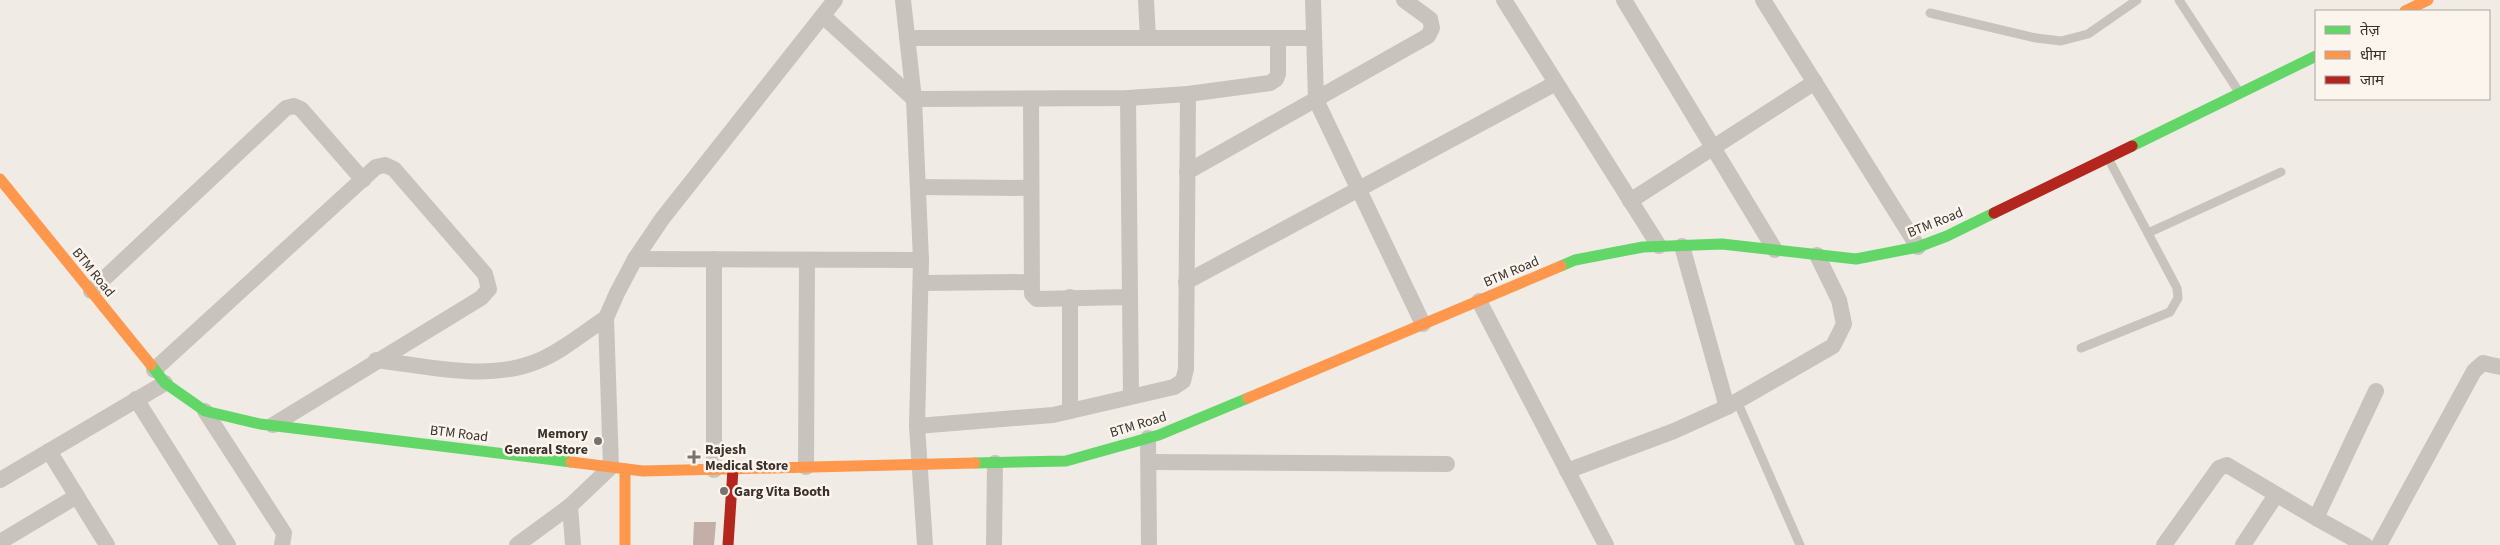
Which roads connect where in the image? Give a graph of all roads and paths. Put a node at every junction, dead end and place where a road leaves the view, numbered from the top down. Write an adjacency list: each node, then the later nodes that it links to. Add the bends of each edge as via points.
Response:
1 (835, 0): 14 (street)
2 (903, 0): 15 (street)
3 (1146, 0): 16 (street)
4 (1313, 0): 18 (street)
5 (1404, 0): 27 (street, via 1430,19 1432,28 1428,36)
6 (1504, 0): 21 (street)
7 (1624, 0): 28 (street)
8 (1763, 0): 20 (street)
9 (2137, 0): 13 (lane, via 2088,34 2061,41)
10 (2179, 0): 23 (lane)
11 (2428, 0): 12 (street)
12 (2407, 10)
13 (1930, 13)
14 (823, 16): 25 (street); 44 (street, via 662,219)
15 (907, 38): 16 (street); 25 (street)
16 (1148, 38): 17 (street)
17 (1278, 38): 18 (street); 22 (street, via 1278,74 1274,81)
18 (1314, 38): 27 (street)
19 (2315, 56): 23 (street, BTM Road)
20 (1815, 82): 28 (street); 41 (street)
21 (1556, 83): 36 (street); 37 (street)
22 (1188, 94): 24 (street); 30 (street)
23 (2240, 94): 29 (street, BTM Road)
24 (1128, 98): 26 (street); 53 (street)
25 (914, 99): 26 (street); 34 (street)
26 (1031, 99): 35 (street)
27 (1316, 100): 30 (street); 36 (street)
28 (1713, 148): 37 (street); 42 (street)
29 (2108, 158): 38 (lane); 41 (street, BTM Road)
30 (1187, 172): 49 (street)
31 (2281, 172): 38 (lane)
32 (0, 179): 51 (street, BTM Road)
33 (363, 180): 51 (street, via 301,109 294,106 286,108); 58 (street, via 376,167 385,165 394,169 489,282 489,289 481,298); 60 (street)
34 (918, 188): 35 (street); 47 (street)
35 (1031, 188): 48 (street)
36 (1359, 190): 49 (street); 56 (street)
37 (1630, 201): 39 (street)
38 (2148, 233): 57 (lane, via 2177,288 2175,305 2170,312)
39 (1659, 246): 40 (street, BTM Road); 54 (street, BTM Road, via 1575,260)
40 (1682, 246): 42 (street, BTM Road, via 1722,244); 65 (street)
41 (1918, 247): 43 (street, BTM Road, via 1856,259)
42 (1775, 250): 43 (street, BTM Road)
43 (1817, 255): 65 (street, via 1839,300 1844,324 1833,346)
44 (635, 259): 45 (street); 55 (street)
45 (714, 259): 46 (street); 79 (street)
46 (807, 260): 47 (street); 77 (street)
47 (921, 260): 50 (street)
48 (1031, 282): 50 (street); 52 (street, via 1032,294 1037,299)
49 (1186, 282): 63 (street, via 1186,369 1183,381 1174,387)
50 (921, 283): 69 (street)
51 (91, 291): 60 (street, BTM Road)
52 (1070, 297): 53 (street); 66 (street)
53 (1130, 297): 63 (street)
54 (1479, 301): 56 (street, BTM Road); 80 (street)
55 (606, 318): 58 (street, via 540,360 510,370 481,371); 76 (street)
56 (1423, 324): 70 (street, BTM Road)
57 (2081, 348)
58 (376, 360): 68 (street)
59 (2500, 367): 102 (street, via 2483,363 2474,371)
60 (154, 370): 61 (street, BTM Road)
61 (165, 383): 64 (street); 67 (street, BTM Road)
62 (2376, 391): 85 (street)
63 (1131, 396): 66 (street)
64 (136, 399): 71 (street); 88 (street)
65 (1732, 404): 80 (street, via 1674,431); 98 (lane)
66 (1070, 411): 69 (street)
67 (205, 412): 68 (street, BTM Road); 89 (street, via 284,533)
68 (273, 425): 76 (street, BTM Road)
69 (917, 426): 75 (street)
70 (1148, 438): 72 (street); 73 (street, BTM Road, via 1066,461)
71 (49, 451): 81 (street); 83 (street)
72 (1150, 462): 74 (street); 96 (street)
73 (995, 463): 75 (street, BTM Road); 95 (street)
74 (1447, 464)
75 (920, 465): 77 (street, BTM Road); 94 (street)
76 (618, 468): 79 (street, BTM Road); 84 (street); 92 (street)
77 (806, 468): 78 (street, BTM Road)
78 (733, 469): 79 (street, BTM Road); 93 (street)
79 (714, 470)
80 (1567, 471): 97 (street)
81 (0, 480)
82 (2276, 495): 85 (street); 99 (street, via 2234,468 2226,465 2219,468); 100 (street)
83 (76, 496): 86 (street); 87 (street)
84 (570, 506): 90 (street); 91 (street)
85 (2316, 518): 101 (street)
86 (0, 542)
87 (100, 542)
88 (228, 545)
89 (282, 545)
90 (517, 545)
91 (573, 545)
92 (625, 545)
93 (728, 545)
94 (925, 545)
95 (994, 545)
96 (1149, 545)
97 (1606, 545)
98 (1800, 545)
99 (2164, 545)
100 (2243, 545)
101 (2365, 545)
102 (2380, 545)

